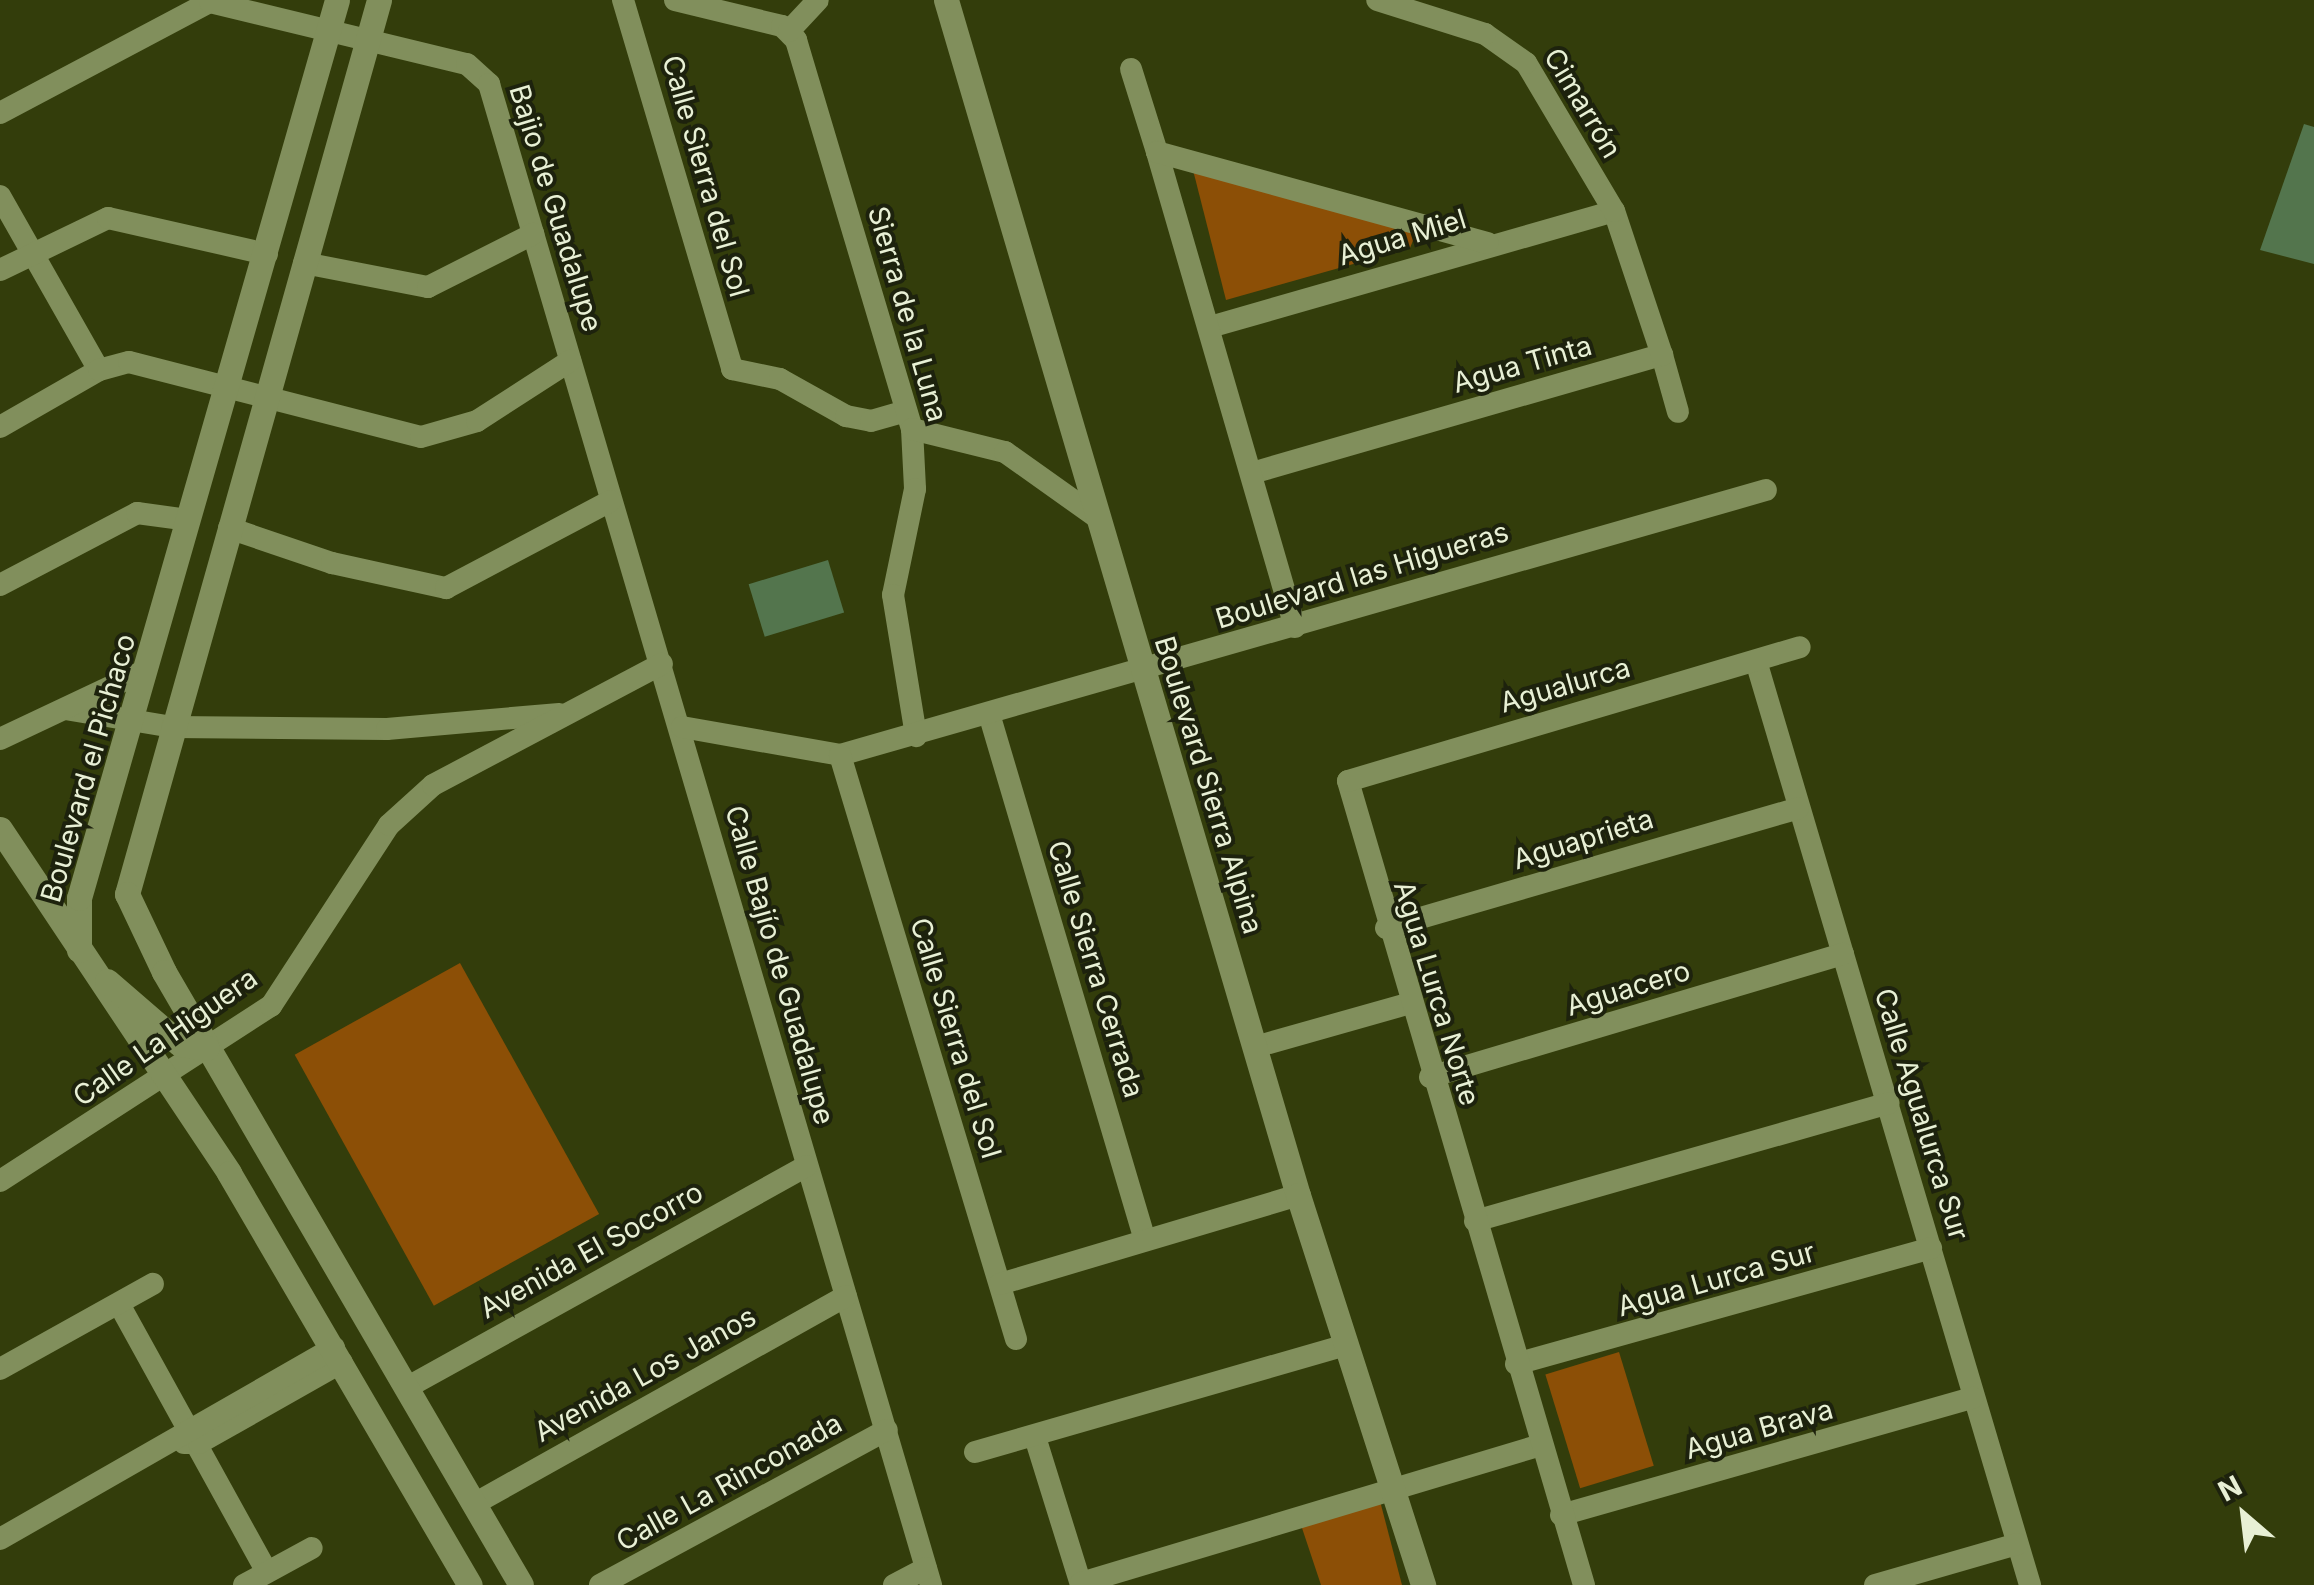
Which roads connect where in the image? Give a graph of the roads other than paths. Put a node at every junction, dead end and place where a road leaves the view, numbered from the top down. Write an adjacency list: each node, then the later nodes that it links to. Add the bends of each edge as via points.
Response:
1 (338, 0): 8 (street, Boulevard el Pichaco)
2 (379, 0): 10 (street)
3 (623, 0): 29 (street, Calle Sierra del Sol, via 732,369 780,379 846,416)
4 (675, 0): 9 (street)
5 (818, 0): 9 (street)
6 (946, 0): 34 (street, Boulevard Sierra Alpina)
7 (1378, 0): 15 (street, Cimarrón, via 1513,48)
8 (328, 30): 10 (street); 12 (street, via 210,2); 19 (street, Boulevard el Pichaco)
9 (790, 31): 29 (street, Sierra de la Luna)
10 (368, 38): 16 (street, Bajio de Guadalupe, via 480,72); 20 (street)
11 (1131, 69): 13 (street)
12 (0, 113)
13 (1157, 152): 17 (street); 22 (street)
14 (0, 196): 18 (street)
15 (1614, 210): 17 (street, Agua Miel); 23 (street)
16 (533, 234): 20 (street, via 428,287); 24 (street, Bajio de Guadalupe)
17 (1488, 243): 22 (street, Agua Miel)
18 (32, 252): 19 (street, via 108,218); 21 (street); 25 (street)
19 (267, 254): 26 (street, Boulevard el Pichaco)
20 (304, 264): 27 (street)
21 (0, 270)
22 (1210, 328): 31 (street)
23 (1662, 355): 28 (street); 31 (street, Agua Tinta)
24 (570, 361): 27 (street, via 477,421 421,437); 33 (street, Calle Bajío de Guadalupe)
25 (98, 370): 26 (street, via 148,363); 30 (street)
26 (228, 383): 27 (street); 35 (street, Boulevard el Pichaco)
27 (268, 396): 36 (street)
28 (1678, 412)
29 (909, 420): 34 (street, via 1005,452); 50 (street, Sierra de la Luna, via 915,489 893,614)
30 (0, 428)
31 (1252, 474): 38 (street)
32 (1766, 490): 38 (street, Boulevard las Higueras)
33 (610, 501): 36 (street, via 446,588 332,564); 41 (street, Calle Bajío de Guadalupe)
34 (1098, 518): 43 (street, Boulevard Sierra Alpina)
35 (188, 520): 37 (street, via 137,513); 42 (street, Boulevard el Pichaco)
36 (229, 528): 49 (street)
37 (0, 584)
38 (1295, 627): 43 (street, Boulevard las Higueras)
39 (1800, 648): 40 (street, Agualurca)
40 (1756, 661): 53 (street, Agualurca); 54 (street, Calle Agualurca Sur)
41 (662, 664): 45 (street, Calle La Higuera); 48 (street, Calle Bajío de Guadalupe)
42 (146, 670): 44 (street); 47 (street, Boulevard el Pichaco)
43 (1143, 670): 46 (street, Boulevard las Higueras); 60 (street, Boulevard Sierra Alpina)
44 (64, 709): 47 (street); 51 (street)
45 (573, 712): 49 (street, via 387,728); 61 (street, Calle La Higuera, via 433,785 389,825 271,1006)
46 (990, 717): 50 (street, Boulevard las Higueras); 69 (street, Calle Sierra Cerrada)
47 (132, 721): 49 (street); 58 (street, Boulevard el Pichaco, via 78,898)
48 (682, 726): 52 (street, Boulevard las Higueras); 65 (street, Calle Bajío de Guadalupe)
49 (172, 727): 61 (street, via 127,894)
50 (916, 736): 52 (street, Boulevard las Higueras)
51 (0, 739)
52 (840, 754): 72 (street, Calle Sierra del Sol)
53 (1348, 781): 56 (street, Agua Lurca Norte)
54 (1798, 808): 56 (street, Aguaprieta); 57 (street, Calle Agualurca Sur)
55 (0, 829): 58 (street)
56 (1386, 928): 59 (street, Agua Lurca Norte)
57 (1843, 954): 63 (street, Aguacero); 64 (street, Calle Agualurca Sur)
58 (85, 960): 61 (street, via 180,1044); 62 (street)
59 (1408, 1004): 60 (street); 63 (street, Agua Lurca Norte)
60 (1255, 1047): 67 (street, Boulevard Sierra Alpina)
61 (207, 1048): 62 (street, Calle La Higuera); 80 (street)
62 (165, 1075): 66 (street, Calle La Higuera); 77 (street)
63 (1430, 1077): 68 (street, Agua Lurca Norte)
64 (1888, 1103): 68 (street); 70 (street, Calle Agualurca Sur)
65 (806, 1166): 73 (street, Calle Bajío de Guadalupe); 80 (street, Avenida El Socorro)
66 (0, 1182)
67 (1298, 1195): 69 (street); 76 (street, Boulevard Sierra Alpina)
68 (1475, 1221): 78 (street, Agua Lurca Norte)
69 (1144, 1237): 72 (street)
70 (1931, 1248): 78 (street, Agua Lurca Sur); 81 (street, Calle Agualurca Sur)
71 (154, 1284): 74 (street)
72 (1000, 1284): 75 (street, Calle Sierra del Sol)
73 (846, 1296): 82 (street, Calle Bajío de Guadalupe); 88 (street, Avenida Los Janos)
74 (119, 1304): 79 (street); 84 (street)
75 (1016, 1339)
76 (1346, 1345): 83 (street); 87 (street, Boulevard Sierra Alpina)
77 (338, 1355): 84 (street); 97 (street)
78 (1516, 1364): 85 (street, Agua Lurca Norte)
79 (0, 1370)
80 (406, 1388): 88 (street)
81 (1973, 1398): 89 (street, Agua Brava); 91 (street, Calle Agualurca Sur)
82 (887, 1430): 94 (street, Calle Bajío de Guadalupe); 99 (street, Calle La Rinconada)
83 (1035, 1437): 86 (street); 95 (street)
84 (190, 1438): 90 (street); 93 (street)
85 (1539, 1446): 87 (street); 89 (street, Agua Lurca Norte)
86 (974, 1452)
87 (1392, 1485): 95 (street); 101 (street, Boulevard Sierra Alpina)
88 (474, 1504): 98 (street)
89 (1561, 1515): 102 (street, Agua Lurca Norte)
90 (0, 1540)
91 (2017, 1544): 103 (street); 104 (street, Calle Agualurca Sur)
92 (312, 1548): 93 (street)
93 (267, 1572): 96 (street)
94 (928, 1577): 100 (street)
95 (1081, 1584)
96 (244, 1585)
97 (470, 1585)
98 (521, 1585)
99 (600, 1585)
100 (894, 1585)
101 (1423, 1585)
102 (1584, 1585)
103 (1876, 1585)
104 (2030, 1585)

